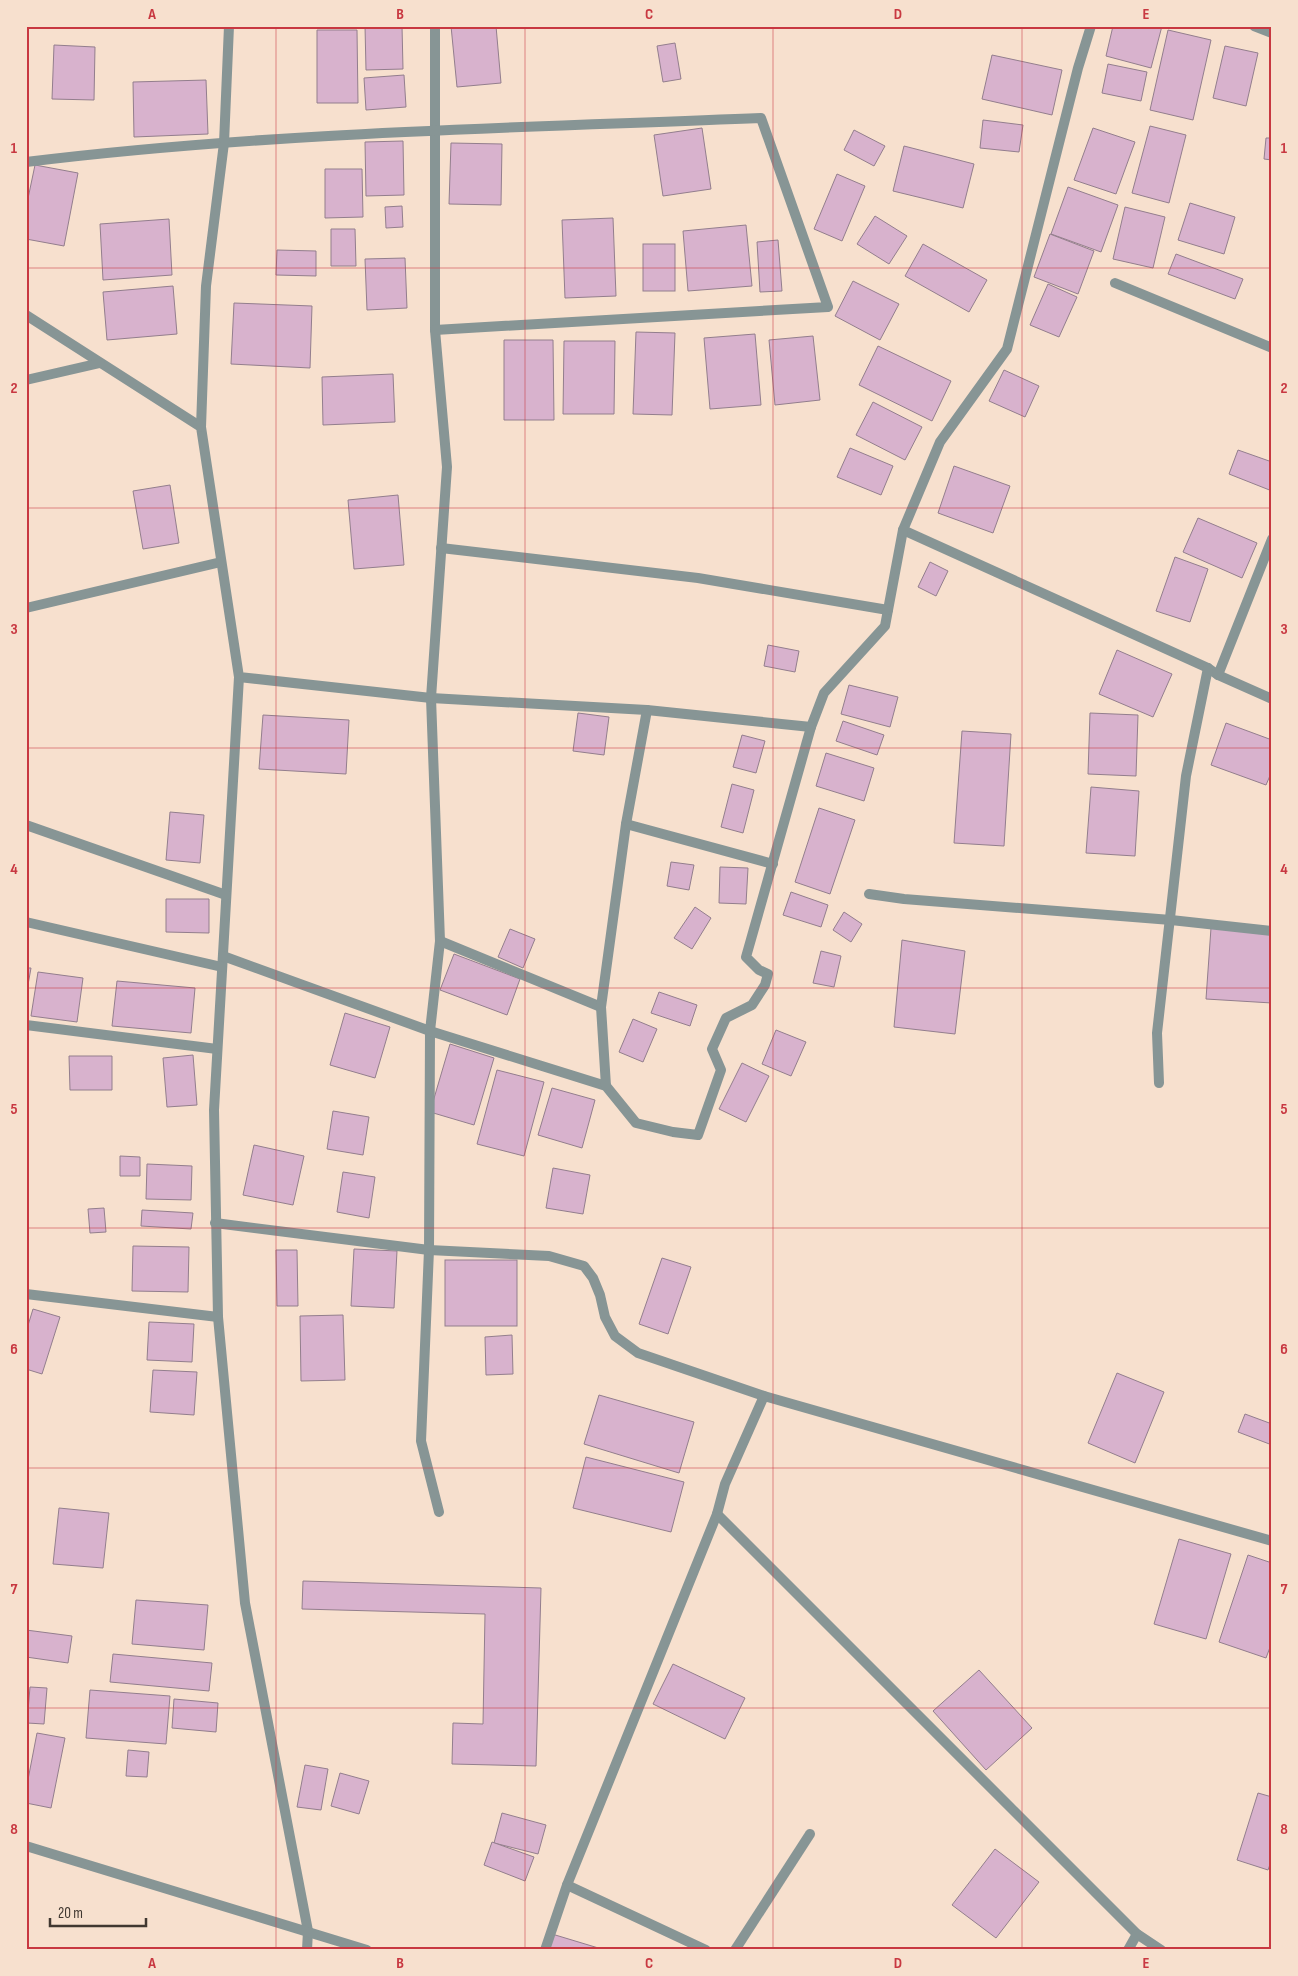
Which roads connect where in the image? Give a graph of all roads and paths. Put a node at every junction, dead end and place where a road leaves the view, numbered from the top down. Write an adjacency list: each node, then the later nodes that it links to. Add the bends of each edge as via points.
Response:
1 (229, 26): 7 (street)
2 (435, 26): 6 (street)
3 (1091, 26): 16 (street, via 1007,349 940,442)
4 (1254, 26): 5 (street)
5 (1272, 33)
6 (437, 131): 7 (street); 11 (street); 11 (street, via 761,118 828,308)
7 (224, 143): 8 (street); 15 (street, via 206,286)
8 (26, 162)
9 (1115, 283): 12 (street)
10 (26, 315): 13 (street)
11 (435, 330): 18 (street, via 447,467)
12 (1272, 348)
13 (100, 362): 14 (street); 15 (street)
14 (26, 380)
15 (201, 427): 19 (street)
16 (902, 530): 21 (street); 22 (street)
17 (1272, 539): 23 (street)
18 (441, 548): 21 (street, via 698,578); 25 (street)
19 (221, 562): 20 (street); 24 (street)
20 (26, 608)
21 (888, 610): 28 (street, via 885,626 824,693)
22 (1208, 668): 23 (street); 34 (street, via 1186,776)
23 (1218, 675): 26 (street)
24 (239, 677): 25 (street); 32 (street)
25 (431, 698): 27 (street); 37 (street)
26 (1272, 699)
27 (647, 710): 28 (street); 29 (street)
28 (811, 727): 31 (street)
29 (626, 824): 31 (street); 39 (street)
30 (26, 825): 32 (street)
31 (773, 864): 44 (street, via 746,957 768,974 752,1005 726,1018 712,1049 721,1070 698,1135 636,1123)
32 (226, 894): 38 (street)
33 (869, 894): 34 (street)
34 (1171, 920): 36 (street); 43 (street, via 1157,1033)
35 (26, 922): 38 (street)
36 (1272, 931)
37 (440, 941): 39 (street); 41 (street)
38 (223, 961): 41 (street); 42 (street)
39 (601, 1006): 44 (street)
40 (26, 1025): 42 (street)
41 (430, 1031): 44 (street); 46 (street)
42 (217, 1049): 45 (street)
43 (1159, 1083)
44 (606, 1086)
45 (215, 1223): 46 (street); 48 (street)
46 (429, 1250): 49 (street, via 549,1256 584,1266 593,1278 605,1317 615,1336 638,1353); 50 (street, via 422,1441)
47 (26, 1294): 48 (street)
48 (218, 1317): 56 (street, via 245,1603)
49 (764, 1396): 51 (street, via 724,1484); 52 (street)
50 (439, 1512)
51 (717, 1514): 55 (street); 57 (street)
52 (1272, 1541)
53 (810, 1834): 62 (street)
54 (26, 1846): 56 (street)
55 (567, 1886): 60 (street); 61 (street)
56 (308, 1931): 58 (street); 59 (street)
57 (1137, 1934): 63 (street); 64 (street)
58 (307, 1950)
59 (367, 1950)
60 (545, 1950)
61 (706, 1950)
62 (735, 1950)
63 (1128, 1950)
64 (1161, 1950)

